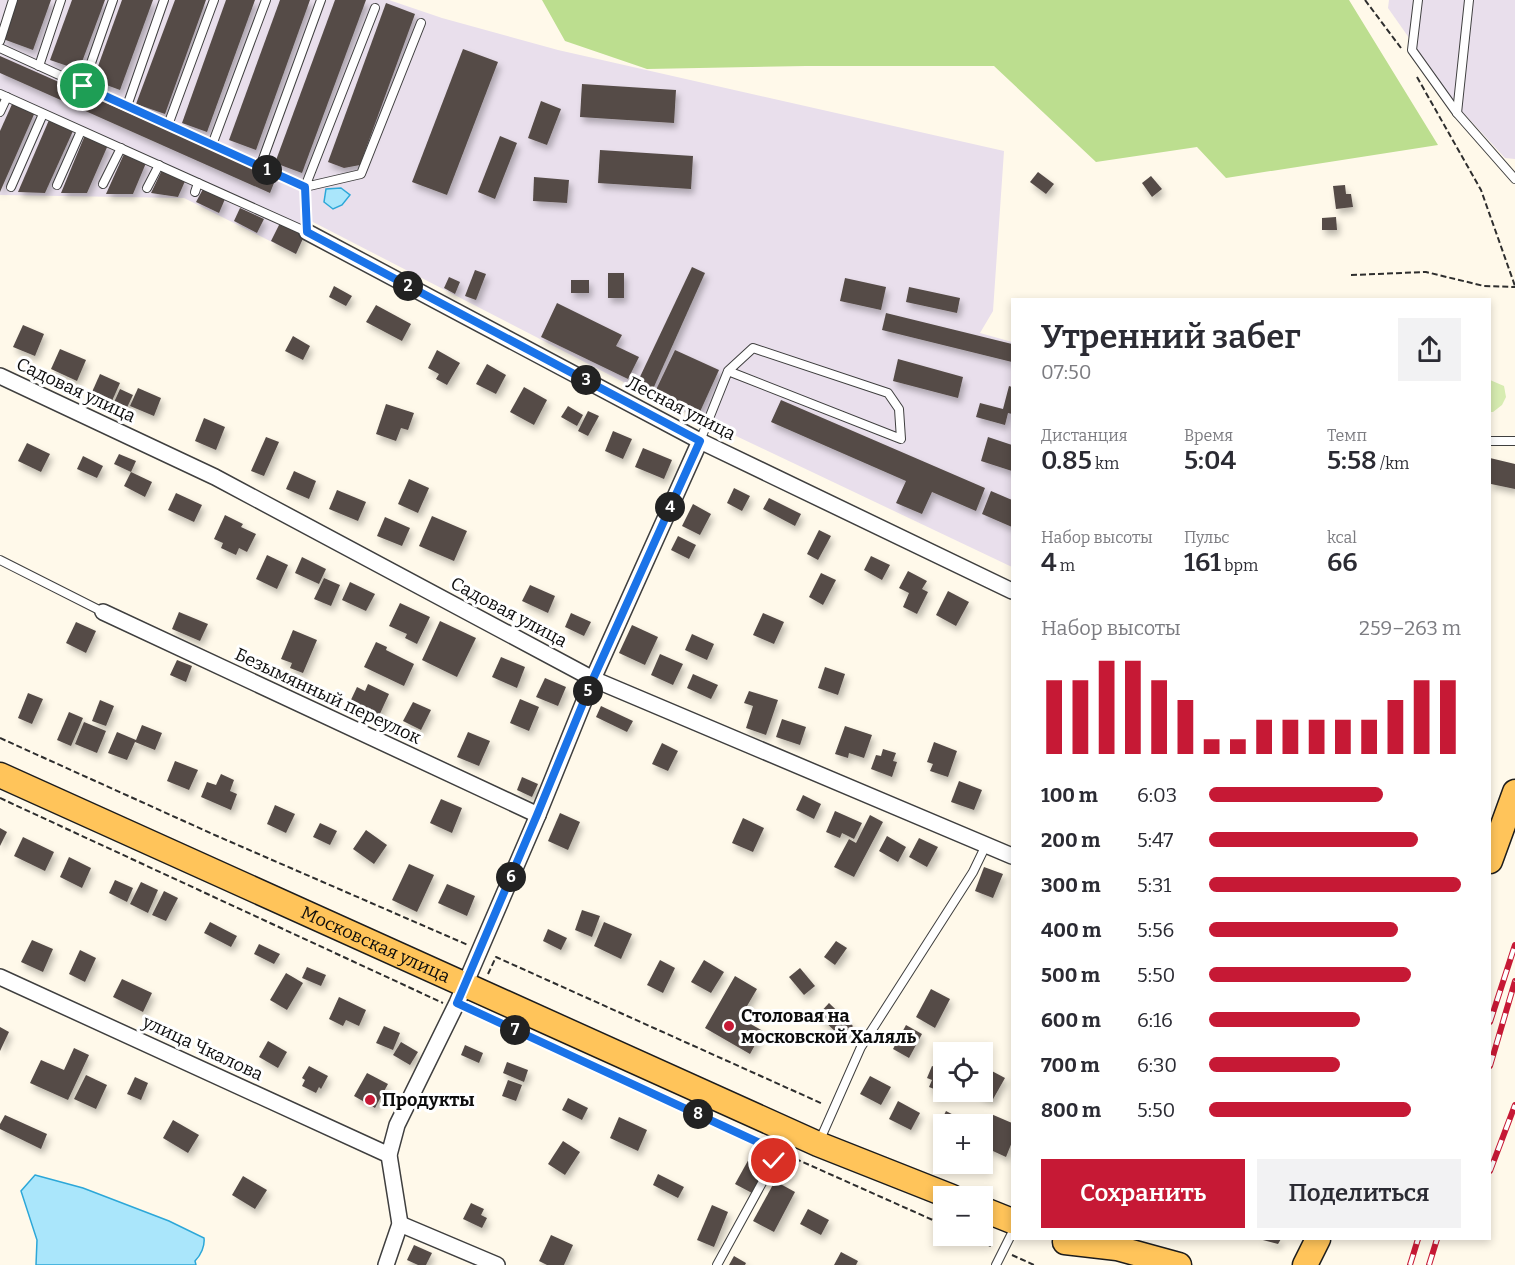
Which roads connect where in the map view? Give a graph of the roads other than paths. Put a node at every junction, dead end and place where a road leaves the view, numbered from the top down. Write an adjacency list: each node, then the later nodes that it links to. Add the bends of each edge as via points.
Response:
1 (13, 0): 12 (lane)
2 (61, 0): 14 (lane)
3 (113, 0): 15 (lane)
4 (164, 0): 17 (lane)
5 (214, 0): 21 (lane)
6 (266, 0): 23 (lane)
7 (321, 0): 26 (lane)
8 (1418, 0): 19 (lane, via 1412,50)
9 (1469, 0): 19 (lane)
10 (375, 8): 32 (lane)
11 (421, 23): 32 (lane, via 361,174)
12 (0, 41)
13 (0, 48): 14 (lane)
14 (39, 66): 15 (lane)
15 (83, 86): 17 (lane)
16 (3, 96): 18 (lane); 20 (lane)
17 (127, 106): 21 (lane)
18 (0, 112)
19 (1457, 113): 27 (lane)
20 (43, 114): 22 (lane); 31 (lane)
21 (168, 125): 23 (lane)
22 (81, 131): 24 (lane); 30 (lane)
23 (212, 145): 26 (lane)
24 (121, 148): 25 (lane); 29 (lane)
25 (159, 165): 28 (lane); 33 (lane)
26 (260, 167): 32 (lane)
27 (1515, 179)
28 (198, 183): 34 (lane); 35 (lane)
29 (103, 184)
30 (57, 185)
31 (11, 187)
32 (305, 187): 35 (lane)
33 (147, 188)
34 (195, 192)
35 (307, 232): 38 (street, Лесная улица)
36 (728, 371): 36 (lane, via 753,348 888,393 899,409 901,439); 38 (lane)
37 (0, 376): 44 (street, Садовая улица, via 214,477)
38 (700, 441): 42 (street, Лесная улица); 44 (street)
39 (1491, 441): 40 (lane)
40 (1515, 441)
41 (0, 560): 43 (lane)
42 (1011, 591)
43 (103, 612): 47 (street, Безымянный переулок)
44 (593, 679): 47 (street); 49 (street, Садовая улица)
45 (0, 775): 53 (main road, Московская улица)
46 (1515, 792): 48 (main road)
47 (537, 815): 53 (street, via 479,950)
48 (1497, 821): 50 (main road)
49 (986, 845): 51 (street, Садовая улица); 55 (lane, via 973,872 861,1047)
50 (1491, 855)
51 (1011, 856)
52 (0, 977): 56 (street, улица Чкалова)
53 (467, 992): 54 (main road, Московская улица); 56 (street, via 397,1125)
54 (782, 1140): 55 (main road, Московская улица); 67 (lane)
55 (818, 1144): 57 (main road, Московская улица)
56 (389, 1155): 60 (street)
57 (933, 1189)
58 (993, 1213): 59 (main road)
59 (1011, 1221)
60 (400, 1224): 65 (street); 66 (street)
61 (1011, 1235): 68 (lane)
62 (1318, 1240): 70 (main road)
63 (1061, 1241): 64 (main road, via 1117,1248); 69 (main road)
64 (1160, 1262)
65 (386, 1265)
66 (497, 1265)
67 (717, 1265)
68 (996, 1265)
69 (1095, 1265)
70 (1305, 1265)

